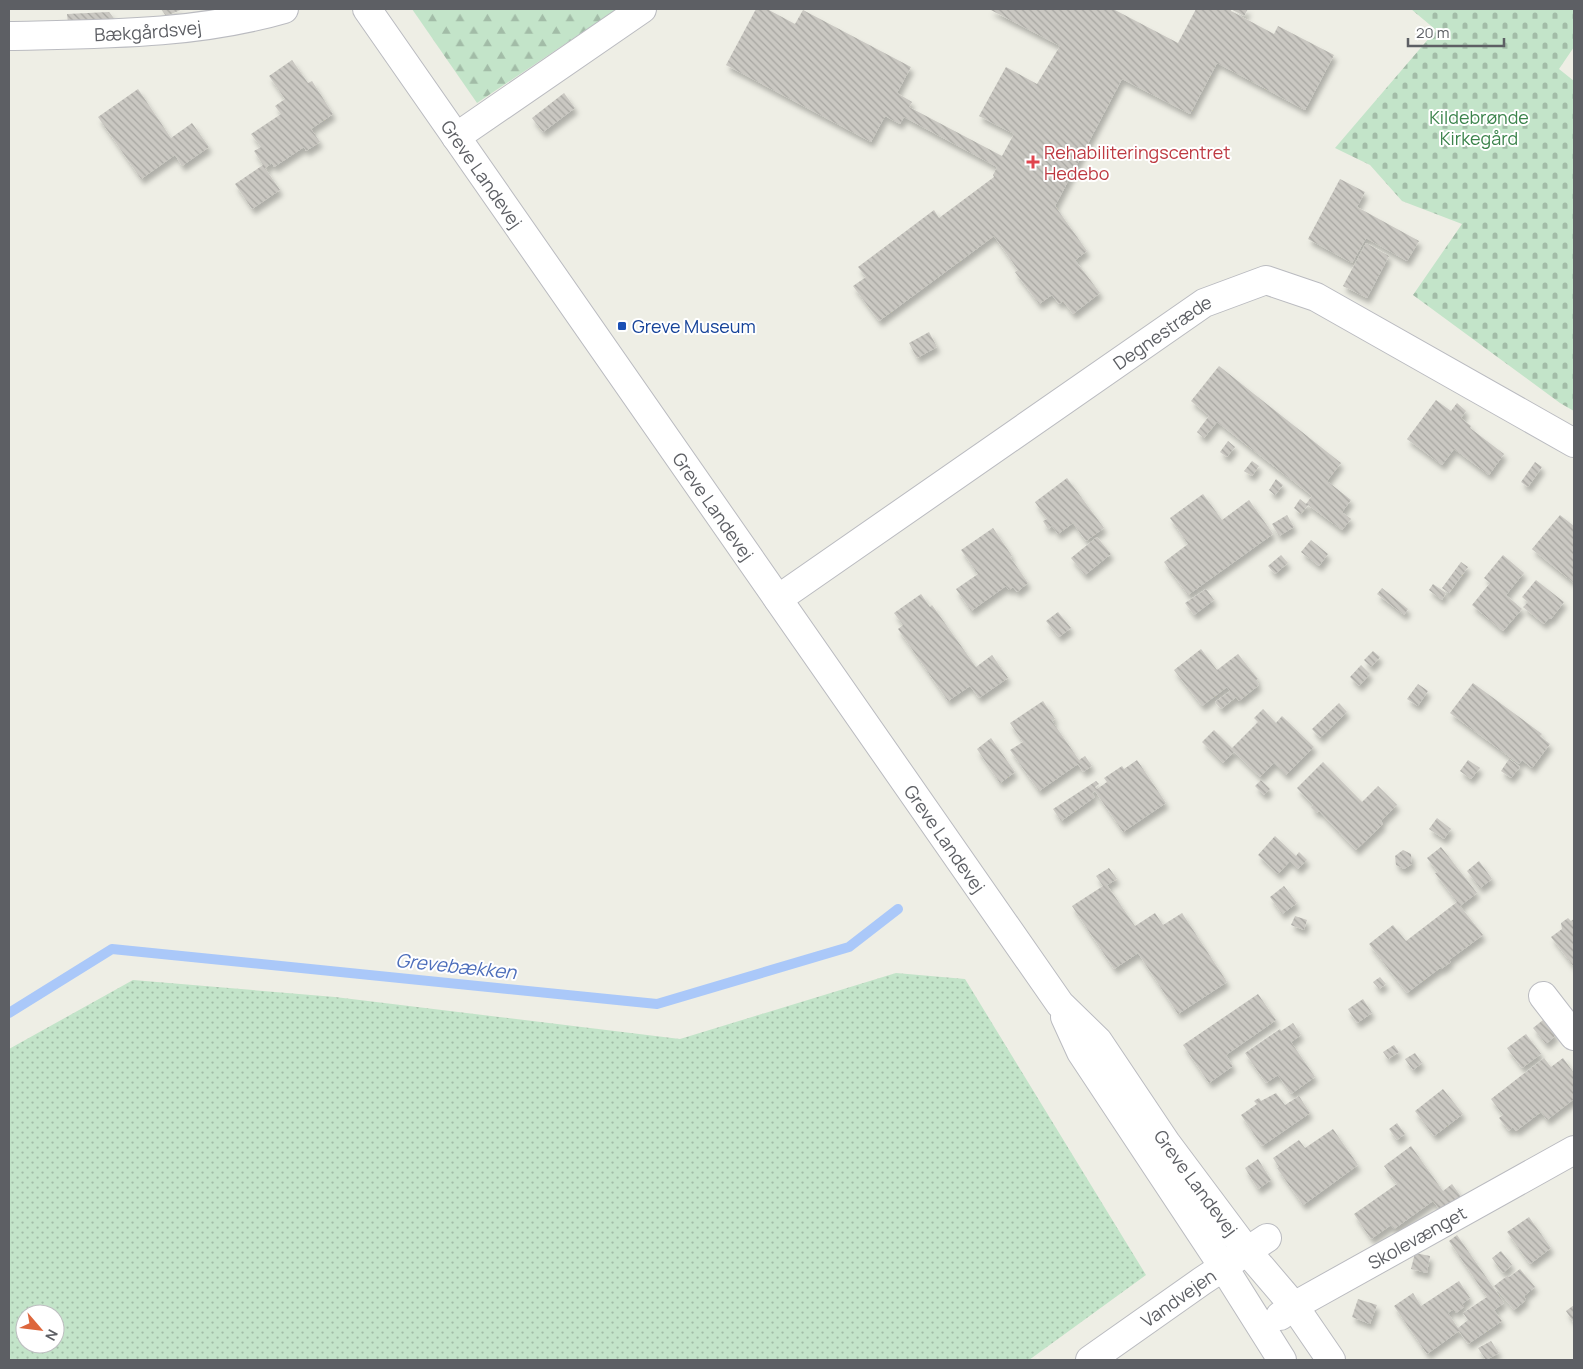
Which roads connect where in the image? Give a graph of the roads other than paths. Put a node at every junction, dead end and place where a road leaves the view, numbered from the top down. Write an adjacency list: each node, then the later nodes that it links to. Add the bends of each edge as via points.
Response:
1 (284, 9): 4 (street, Bækgårdsvej, via 250,19 137,33)
2 (367, 9): 5 (street, Greve Landevej)
3 (642, 9): 5 (street)
4 (9, 36)
5 (456, 137): 7 (street, Greve Landevej)
6 (1574, 442): 7 (street, Degnestræde, via 1316,297 1266,280 1204,303)
7 (778, 599): 9 (street, Greve Landevej)
8 (1543, 996): 10 (street)
9 (1060, 1004): 12 (street, Greve Landevej, via 1098,1041 1167,1144); 13 (street, Greve Landevej, via 1081,1052)
10 (1574, 1036)
11 (1574, 1150): 14 (street, Skolevænget)
12 (1257, 1244): 13 (street, Vandvejen); 14 (street, Greve Landevej)
13 (1224, 1268): 15 (street, Greve Landevej); 16 (street, Vandvejen)
14 (1294, 1306): 15 (street, Skolevænget); 18 (street, Greve Landevej)
15 (1262, 1330): 17 (street, Greve Landevej)
16 (1090, 1360)
17 (1282, 1360)
18 (1331, 1360)

